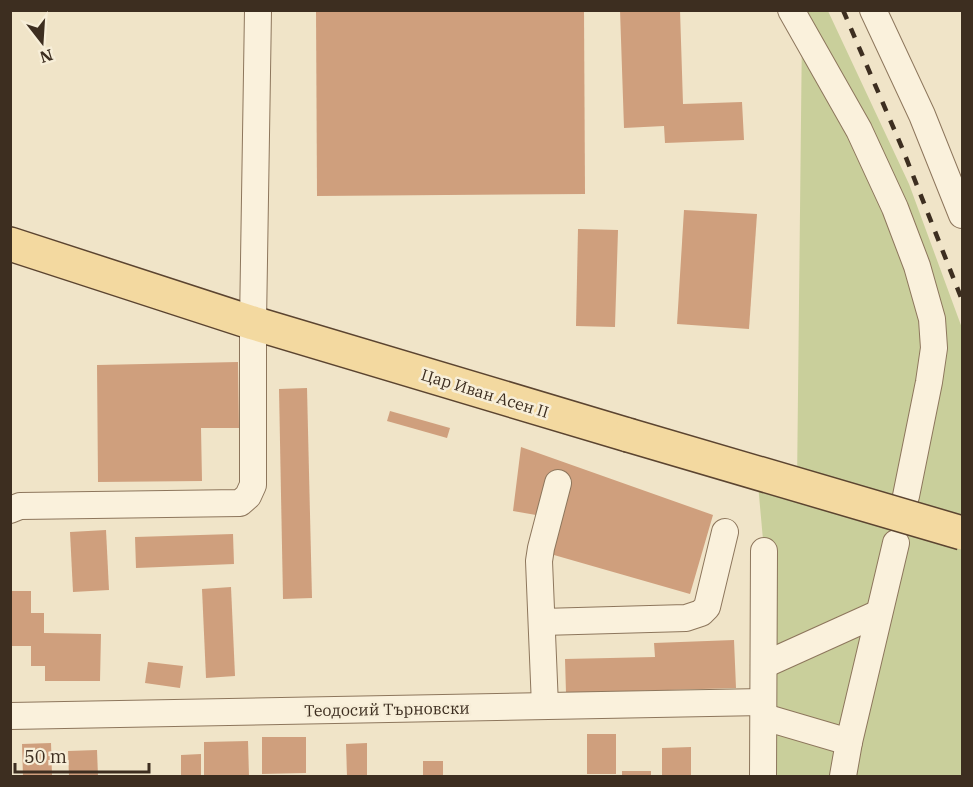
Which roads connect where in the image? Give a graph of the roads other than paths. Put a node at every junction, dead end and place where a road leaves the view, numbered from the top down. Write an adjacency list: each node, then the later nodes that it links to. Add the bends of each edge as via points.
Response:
1 (258, 10): 6 (street)
2 (791, 10): 8 (street, via 859,130 895,208 932,319 934,348)
3 (873, 10): 4 (street)
4 (963, 215)
5 (10, 244): 6 (main road, Цар Иван Асен II)
6 (253, 323): 9 (street, via 253,485 240,503 20,506); 11 (main road, Цар Иван Асен II, bridge)
7 (558, 483): 15 (street, via 539,561)
8 (906, 496)
9 (10, 510)
10 (725, 532): 15 (street, via 707,607 701,613 686,618)
11 (963, 533)
12 (896, 543): 14 (street)
13 (764, 551): 16 (street)
14 (879, 613): 16 (street); 20 (street)
15 (542, 622): 17 (street)
16 (764, 665): 18 (street)
17 (545, 706): 18 (street, Теодосий Търновски); 19 (street, Теодосий Търновски)
18 (764, 710): 20 (street, Теодосий Търновски); 21 (street)
19 (10, 716)
20 (849, 742): 22 (street)
21 (763, 777)
22 (843, 777)

